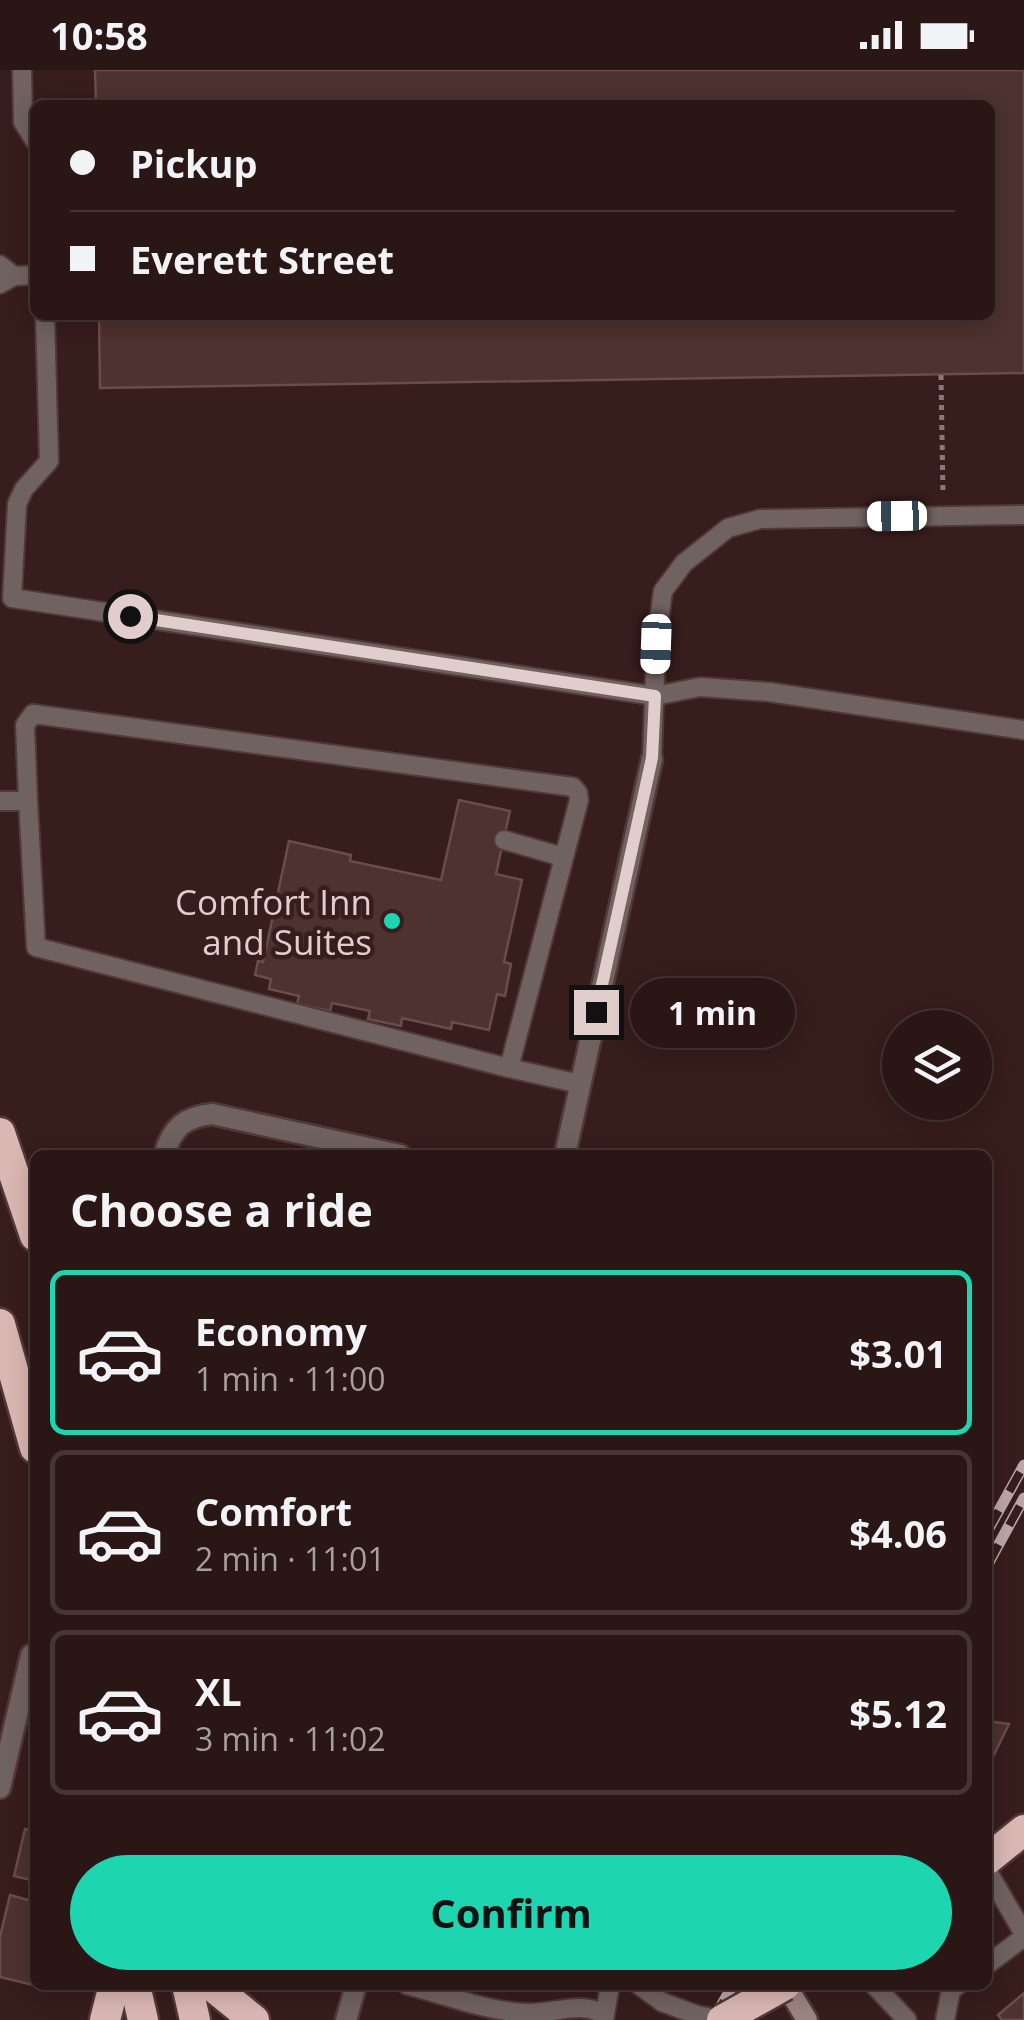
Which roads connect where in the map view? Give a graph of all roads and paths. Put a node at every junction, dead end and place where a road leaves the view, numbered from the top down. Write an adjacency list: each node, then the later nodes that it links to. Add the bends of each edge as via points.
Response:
1 (22, 70): 2 (lane, via 23,122)
2 (30, 134)
3 (4, 275): 4 (lane)
4 (30, 275)
5 (46, 320): 9 (lane, via 49,462 16,504 12,598)
6 (941, 374): 7 (path)
7 (943, 516): 8 (lane); 9 (lane, via 760,519 728,528 684,563 663,591)
8 (1024, 516)
9 (655, 696): 10 (lane, via 700,687 769,692); 11 (lane)
10 (1024, 730)
11 (652, 758): 17 (street)
12 (0, 801): 13 (lane)
13 (28, 801): 15 (lane, via 26,724 33,714 573,786 578,792); 16 (lane, via 36,947)
14 (504, 840): 15 (lane)
15 (564, 858): 16 (lane)
16 (509, 1068): 17 (lane)
17 (580, 1084): 21 (street)
18 (0, 1133): 22 (highway)
19 (166, 1150): 20 (street, via 178,1125 212,1114)
20 (377, 1150)
21 (567, 1150)
22 (30, 1221)
23 (0, 1324): 24 (highway)
24 (30, 1430)
25 (30, 1663): 26 (street)
26 (0, 1788)
27 (1024, 1830): 28 (highway)
28 (992, 1856)
29 (992, 1879): 30 (lane)
30 (1024, 1935): 31 (lane)
31 (992, 1961)
32 (113, 1990): 44 (highway)
33 (136, 1990): 45 (highway)
34 (188, 1990): 46 (highway)
35 (217, 1990): 47 (highway)
36 (355, 1990): 48 (street)
37 (427, 1990): 43 (lane, via 514,2012 583,2007)
38 (609, 1990): 43 (lane)
39 (646, 1990): 49 (lane, bridge, via 662,2002)
40 (879, 1990): 50 (lane)
41 (951, 1990): 51 (lane)
42 (794, 2000): 49 (highway, bridge)
43 (604, 2018)
44 (105, 2020)
45 (143, 2020)
46 (196, 2020)
47 (254, 2020)
48 (346, 2020)
49 (722, 2020)
50 (907, 2020)
51 (945, 2020)

